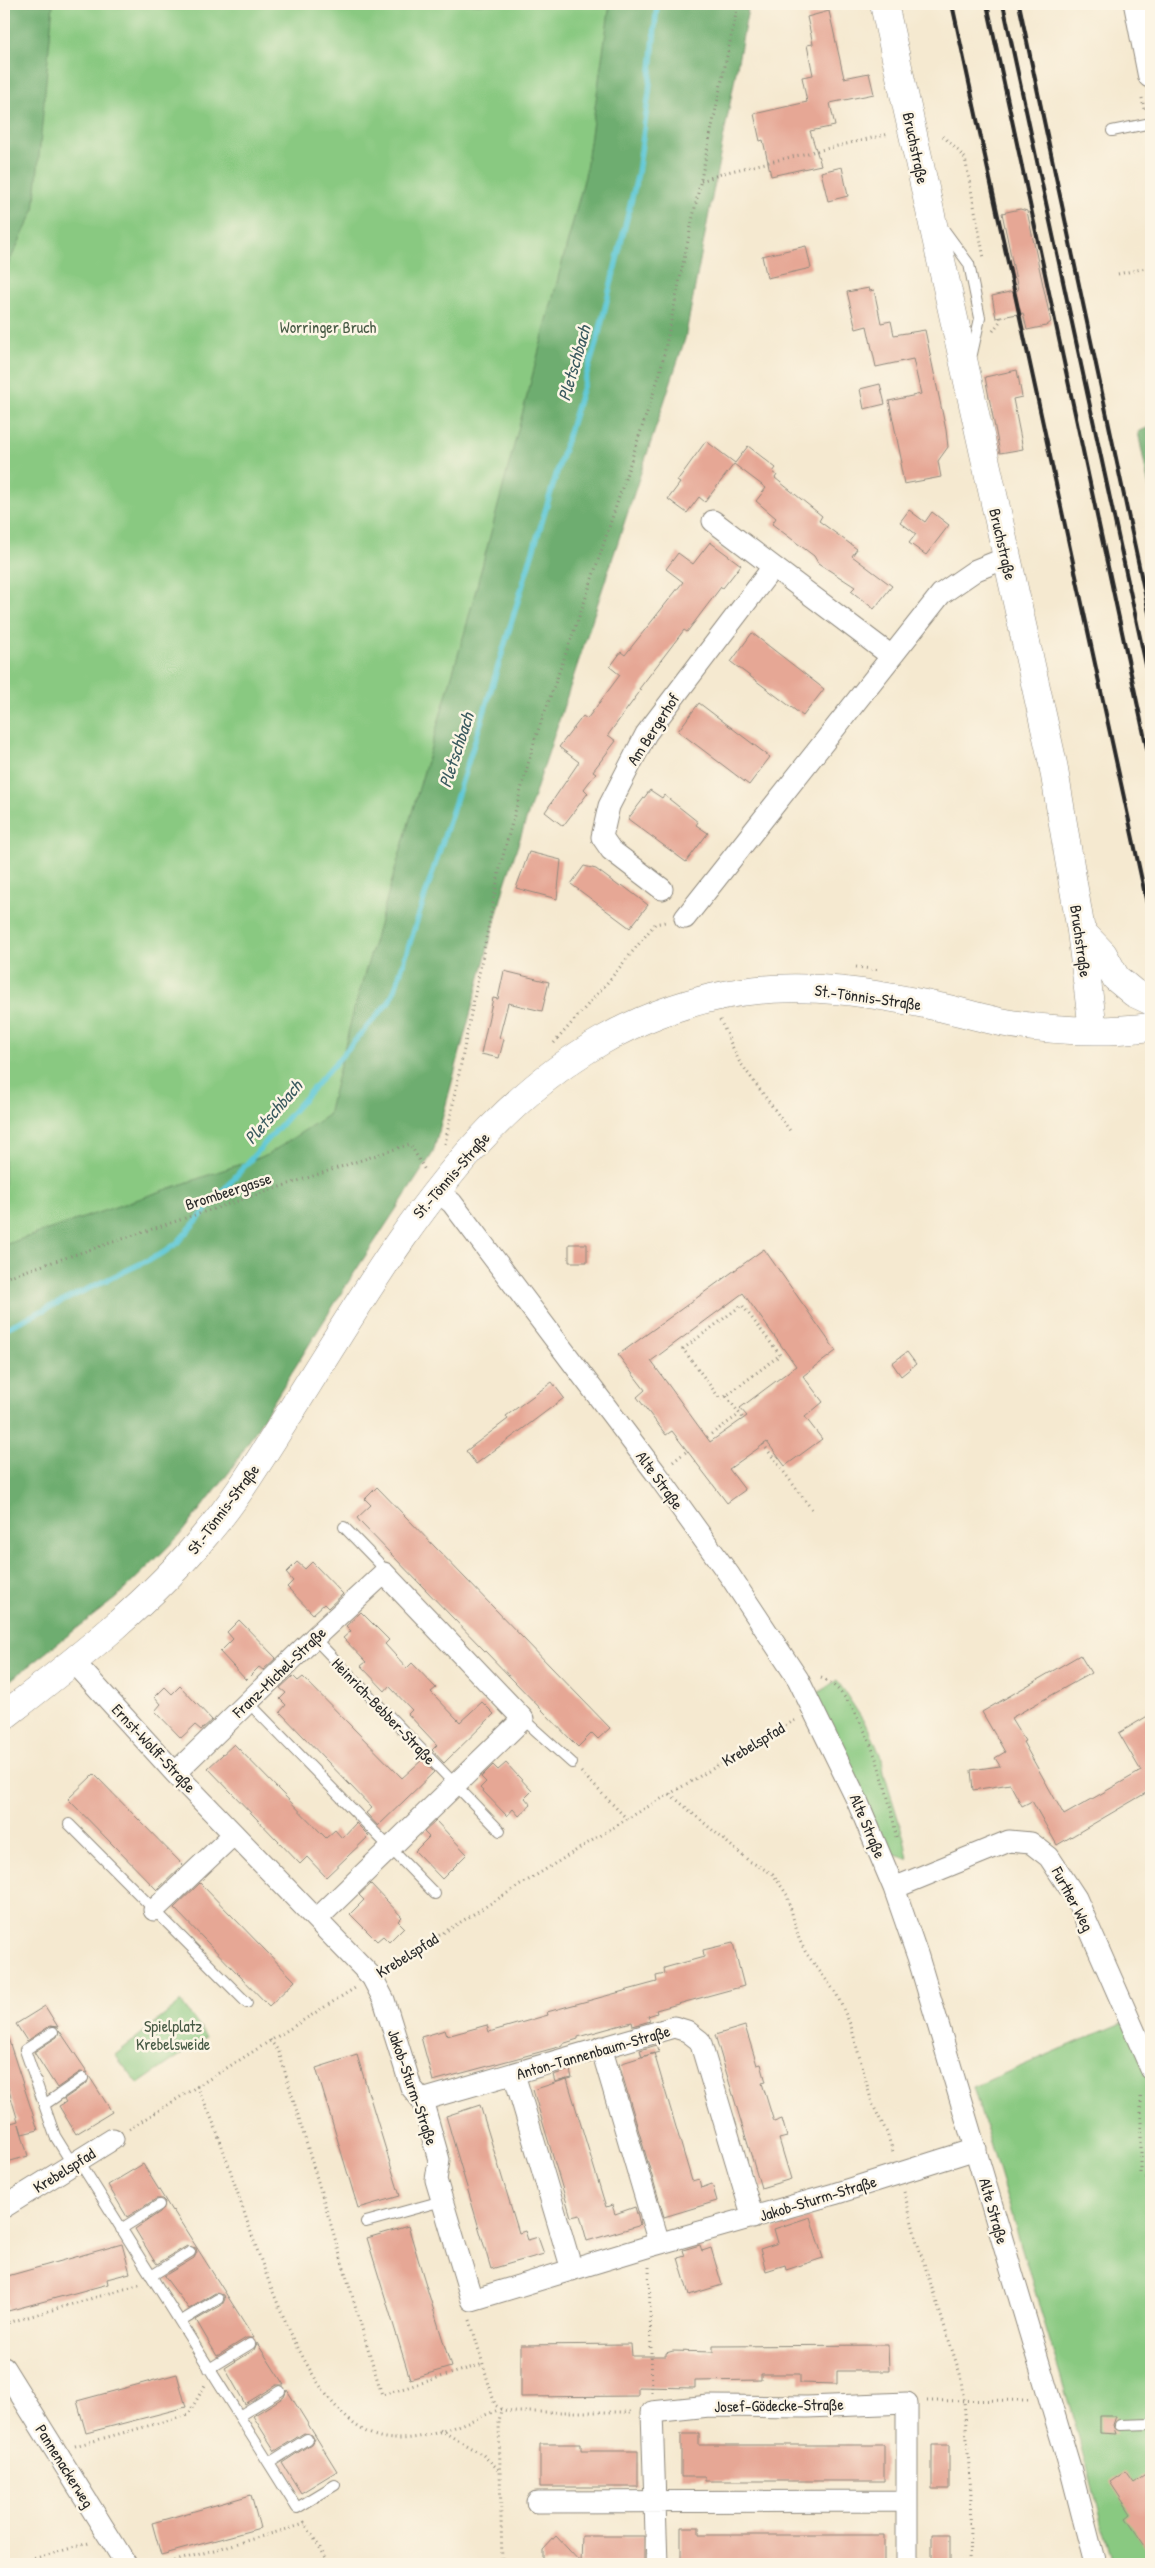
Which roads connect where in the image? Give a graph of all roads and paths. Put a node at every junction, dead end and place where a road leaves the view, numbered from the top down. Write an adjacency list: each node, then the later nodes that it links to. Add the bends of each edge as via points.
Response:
1 (738, 4): 9 (path)
2 (884, 4): 6 (main road, Bruchstraße)
3 (1137, 4): 4 (street)
4 (1151, 75)
5 (1151, 123): 7 (lane)
6 (912, 128): 9 (path, via 726,172); 14 (main road, Bruchstraße)
7 (1112, 131)
8 (942, 136): 10 (path, via 965,158)
9 (701, 181): 26 (path, via 660,374 535,739 501,863)
10 (984, 260)
11 (1151, 267): 12 (path)
12 (1118, 274)
13 (713, 521): 15 (street)
14 (1006, 558): 16 (street, via 976,570 941,594); 19 (main road, Bruchstraße, via 1053,764)
15 (772, 567): 16 (street); 17 (street, Am Bergerhof, via 646,734 609,806 602,837 611,850)
16 (890, 655): 18 (street)
17 (662, 889)
18 (685, 918): 24 (path, via 655,924 543,1056)
19 (1081, 931): 21 (main road, via 1103,954 1116,978 1134,993); 23 (main road, Bruchstraße)
20 (711, 998): 23 (main road, St.-Tönnis-Straße, via 768,989 821,988 901,1000 1007,1023); 24 (main road, St.-Tönnis-Straße, via 631,1025); 25 (path, via 739,1061)
21 (1151, 1001)
22 (1151, 1026): 23 (main road)
23 (1093, 1030)
24 (551, 1072): 27 (main road, St.-Tönnis-Straße, via 506,1113)
25 (791, 1132)
26 (443, 1151)
27 (436, 1190): 28 (path, Brombeergasse, via 410,1144); 38 (main road, St.-Tönnis-Straße, via 405,1231 255,1468 208,1533 153,1593); 39 (street, Alte Straße, via 452,1203 656,1474)
28 (4, 1278)
29 (726, 1396): 29 (path, via 780,1355 742,1305 683,1349 721,1400); 30 (path)
30 (740, 1414): 31 (path); 32 (path)
31 (743, 1418)
32 (707, 1437)
33 (763, 1444): 34 (path)
34 (813, 1511)
35 (344, 1527): 36 (lane, via 379,1562)
36 (384, 1574): 37 (street, Franz-Michel-Straße); 43 (street)
37 (314, 1638): 40 (street, Franz-Michel-Straße); 46 (lane, Heinrich-Bebber-Straße)
38 (74, 1662): 42 (main road, St.-Tönnis-Straße); 45 (street, Ernst-Wolff-Straße)
39 (798, 1678): 41 (street, Alte Straße); 53 (path, via 804,1675 824,1679 847,1700 877,1757)
40 (248, 1702): 45 (street, Franz-Michel-Straße); 52 (lane)
41 (814, 1708): 47 (path, Krebelspfad); 54 (street, Alte Straße)
42 (4, 1716)
43 (523, 1718): 44 (lane); 46 (street)
44 (572, 1763): 48 (path)
45 (176, 1773): 51 (street, Ernst-Wolff-Straße)
46 (454, 1784): 50 (lane, Heinrich-Bebber-Straße); 52 (street)
47 (670, 1794): 48 (path, Krebelspfad); 73 (path, via 749,1861 773,1874 787,1895 799,1939 836,1993 850,2026 872,2103 887,2133)
48 (627, 1819): 58 (path, Krebelspfad)
49 (69, 1824): 56 (lane)
50 (500, 1831)
51 (234, 1834): 56 (street); 57 (street, Ernst-Wolff-Straße)
52 (389, 1846): 55 (lane); 57 (street)
53 (897, 1846)
54 (894, 1888): 63 (street, Further Weg, via 1009,1841 1030,1843 1049,1857 1076,1898); 71 (street, Alte Straße)
55 (435, 1894)
56 (154, 1910): 59 (lane)
57 (318, 1918): 58 (street, Ernst-Wolff-Straße)
58 (372, 1977): 61 (path, Krebelspfad); 68 (street, Jakob-Sturm-Straße, via 384,2000 411,2087)
59 (247, 2003)
60 (53, 2032): 69 (lane, via 25,2050)
61 (270, 2040): 66 (path, Krebelspfad); 90 (path, via 279,2052 382,2395)
62 (601, 2047): 64 (street, Anton-Tannenbaum-Straße); 78 (street, Anton-Tannenbaum-Straße, via 674,2027 687,2031 700,2041); 81 (street)
63 (1151, 2069)
64 (514, 2074): 68 (street, Anton-Tannenbaum-Straße); 83 (street)
65 (83, 2078): 69 (lane)
66 (197, 2086): 70 (path, Krebelspfad); 102 (path, via 218,2133 266,2276 294,2338 331,2403 355,2426 379,2436 402,2439)
67 (1140, 2097): 74 (path, via 1141,2178)
68 (422, 2100): 75 (street, Jakob-Sturm-Straße, via 438,2160 436,2180)
69 (44, 2105): 72 (lane, via 55,2136)
70 (113, 2139): 72 (street, Krebelspfad)
71 (976, 2149): 73 (street, Jakob-Sturm-Straße); 94 (street, Alte Straße)
72 (76, 2163): 77 (street, Krebelspfad); 80 (lane)
73 (899, 2172): 78 (street, Jakob-Sturm-Straße); 95 (path, via 917,2242 960,2374)
74 (1151, 2178)
75 (442, 2201): 79 (lane); 86 (street, Jakob-Sturm-Straße)
76 (159, 2205): 80 (lane)
77 (4, 2207)
78 (753, 2218): 81 (street, Jakob-Sturm-Straße)
79 (366, 2222)
80 (121, 2229): 84 (lane)
81 (653, 2245): 83 (street, Jakob-Sturm-Straße); 98 (path)
82 (190, 2252): 84 (lane)
83 (572, 2270): 86 (street, Jakob-Sturm-Straße)
84 (152, 2278): 87 (lane); 88 (path, via 136,2286)
85 (218, 2299): 87 (lane)
86 (472, 2300): 90 (path, via 468,2313)
87 (180, 2322): 92 (lane)
88 (4, 2324)
89 (250, 2344): 92 (lane)
90 (483, 2364): 97 (path, via 496,2405)
91 (4, 2368): 104 (street, Pannenackerweg)
92 (212, 2373): 99 (lane); 104 (path, via 188,2415)
93 (280, 2391): 99 (lane)
94 (1050, 2400): 95 (path); 122 (street, Alte Straße)
95 (964, 2401): 96 (path); 121 (path, via 971,2492)
96 (907, 2403): 98 (street, Josef-Gödecke-Straße, via 709,2406); 108 (street)
97 (501, 2409): 98 (path, via 511,2412); 102 (path); 106 (path)
98 (652, 2412): 110 (street)
99 (239, 2416): 105 (lane)
100 (1151, 2424): 101 (lane)
101 (1120, 2425)
102 (440, 2430): 106 (path, via 483,2455)
103 (307, 2439): 105 (lane)
104 (56, 2452): 113 (street, Pannenackerweg)
105 (269, 2463): 111 (lane)
106 (500, 2470): 118 (path)
107 (335, 2485): 111 (lane)
108 (907, 2501): 110 (street); 120 (street)
109 (537, 2502): 110 (street)
110 (656, 2503): 119 (street)
111 (297, 2508): 112 (path)
112 (305, 2524): 116 (path); 117 (path)
113 (108, 2536): 114 (path); 115 (street, Pannenackerweg)
114 (15, 2564)
115 (126, 2564)
116 (165, 2564)
117 (330, 2564)
118 (502, 2564)
119 (657, 2564)
120 (907, 2564)
121 (969, 2564)
122 (1095, 2564)

